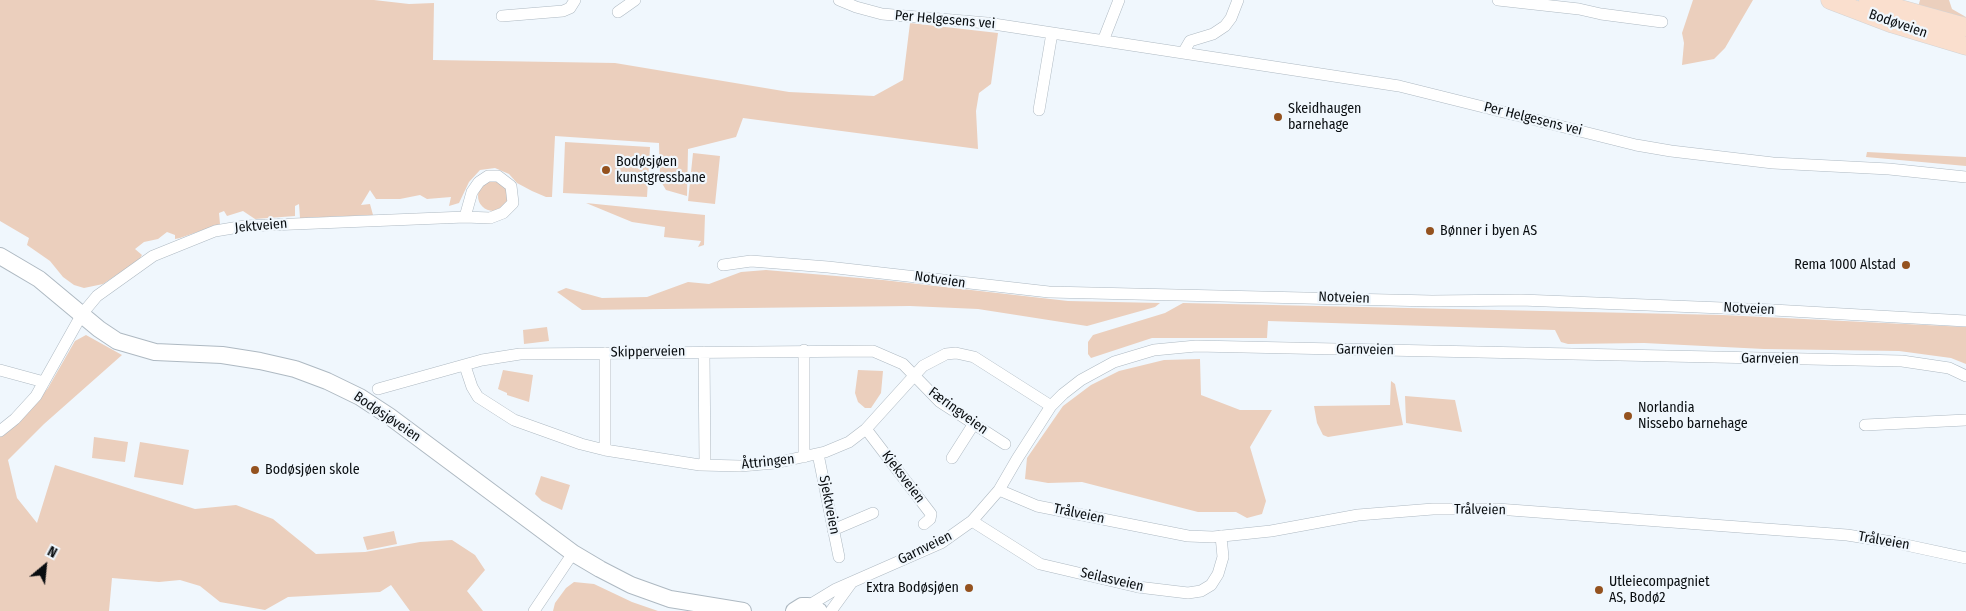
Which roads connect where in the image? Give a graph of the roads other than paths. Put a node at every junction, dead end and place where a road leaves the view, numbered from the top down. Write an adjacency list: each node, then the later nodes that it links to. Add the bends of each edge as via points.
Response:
1 (575, 0): 10 (street, via 570,8 563,11)
2 (635, 0): 9 (street)
3 (839, 0): 13 (street, Per Helgesens vei, via 882,14 987,23)
4 (1119, 0): 14 (street)
5 (1238, 0): 16 (street, via 1225,26 1214,34 1190,41)
6 (1498, 0): 11 (street, via 1579,8)
7 (1830, 0): 15 (main road, Bodøveien, via 1893,24)
8 (1868, 0): 12 (main road, Bodøveien)
9 (618, 12)
10 (502, 16)
11 (1662, 22)
12 (1966, 27)
13 (1052, 33): 14 (street, Per Helgesens vei); 17 (street)
14 (1103, 41): 16 (street, Per Helgesens vei)
15 (1966, 46)
16 (1183, 53): 18 (street, Per Helgesens vei, via 1400,86 1671,151 1773,163)
17 (1039, 110)
18 (1966, 177)
19 (465, 217): 19 (street, Jektveien, via 490,218 503,213 513,203 511,186 498,176 488,176 478,182); 22 (street, Jektveien, via 272,223 214,231 153,256 97,296)
20 (0, 256): 22 (street, Bodøsjøveien, via 39,279)
21 (723, 265): 23 (street, Notveien, via 751,261 828,267 1049,292 1432,301 1521,300)
22 (82, 314): 31 (street, Jektveien); 51 (street, Bodøsjøveien, via 117,341 138,349 260,360 295,369 360,397)
23 (1966, 321)
24 (804, 350): 25 (street, Skipperveien); 29 (street, Skipperveien, via 873,351 903,364); 42 (street)
25 (704, 352): 26 (street, Skipperveien); 44 (street)
26 (605, 353): 27 (street, Skipperveien, via 520,354); 40 (street)
27 (465, 366): 32 (street, Skipperveien); 40 (street, Åttringen, via 478,397 499,412 546,432)
28 (0, 370): 31 (street)
29 (914, 375): 33 (street, Åttringen, via 939,357 956,353 966,355 983,361); 35 (street, Færingveien, via 940,402); 37 (street, Åttringen)
30 (1966, 376): 33 (street, Garnveien, via 1941,367 1902,362 1196,346 1154,350 1114,362 1081,380)
31 (44, 382): 38 (street, Jektveien, via 15,420)
32 (378, 389)
33 (1051, 406): 45 (street, Garnveien)
34 (1966, 420): 36 (street)
35 (974, 425): 39 (street, Færingveien); 43 (street)
36 (1865, 425)
37 (866, 429): 41 (street, Åttringen, via 849,442); 48 (street, Kjeksveien, via 931,514)
38 (0, 431)
39 (1005, 444)
40 (605, 450): 44 (street, Åttringen)
41 (818, 454): 42 (street, Åttringen); 49 (street, Sjektveien)
42 (804, 457): 44 (street, Åttringen, via 740,466)
43 (952, 458)
44 (705, 465)
45 (999, 490): 47 (street, Garnveien); 50 (street, Trålveien, via 1037,506 1188,536)
46 (873, 513): 49 (street)
47 (972, 521): 50 (street, Seilasveien, via 1040,564 1138,587 1188,593 1211,585 1218,574 1223,557); 54 (street, Garnveien, via 941,543)
48 (924, 524)
49 (833, 530): 52 (street, Sjektveien)
50 (1221, 536): 53 (street, Trålveien, via 1271,531 1358,515 1433,509 1496,509 1847,535)
51 (573, 553): 56 (street); 57 (street, Bodøsjøveien, via 650,592)
52 (839, 557)
53 (1966, 558)
54 (853, 581): 55 (street, Garnveien); 59 (street)
55 (807, 609)
56 (534, 611)
57 (733, 611): 58 (street, Bodøsjøveien)
58 (743, 611)
59 (831, 611)

